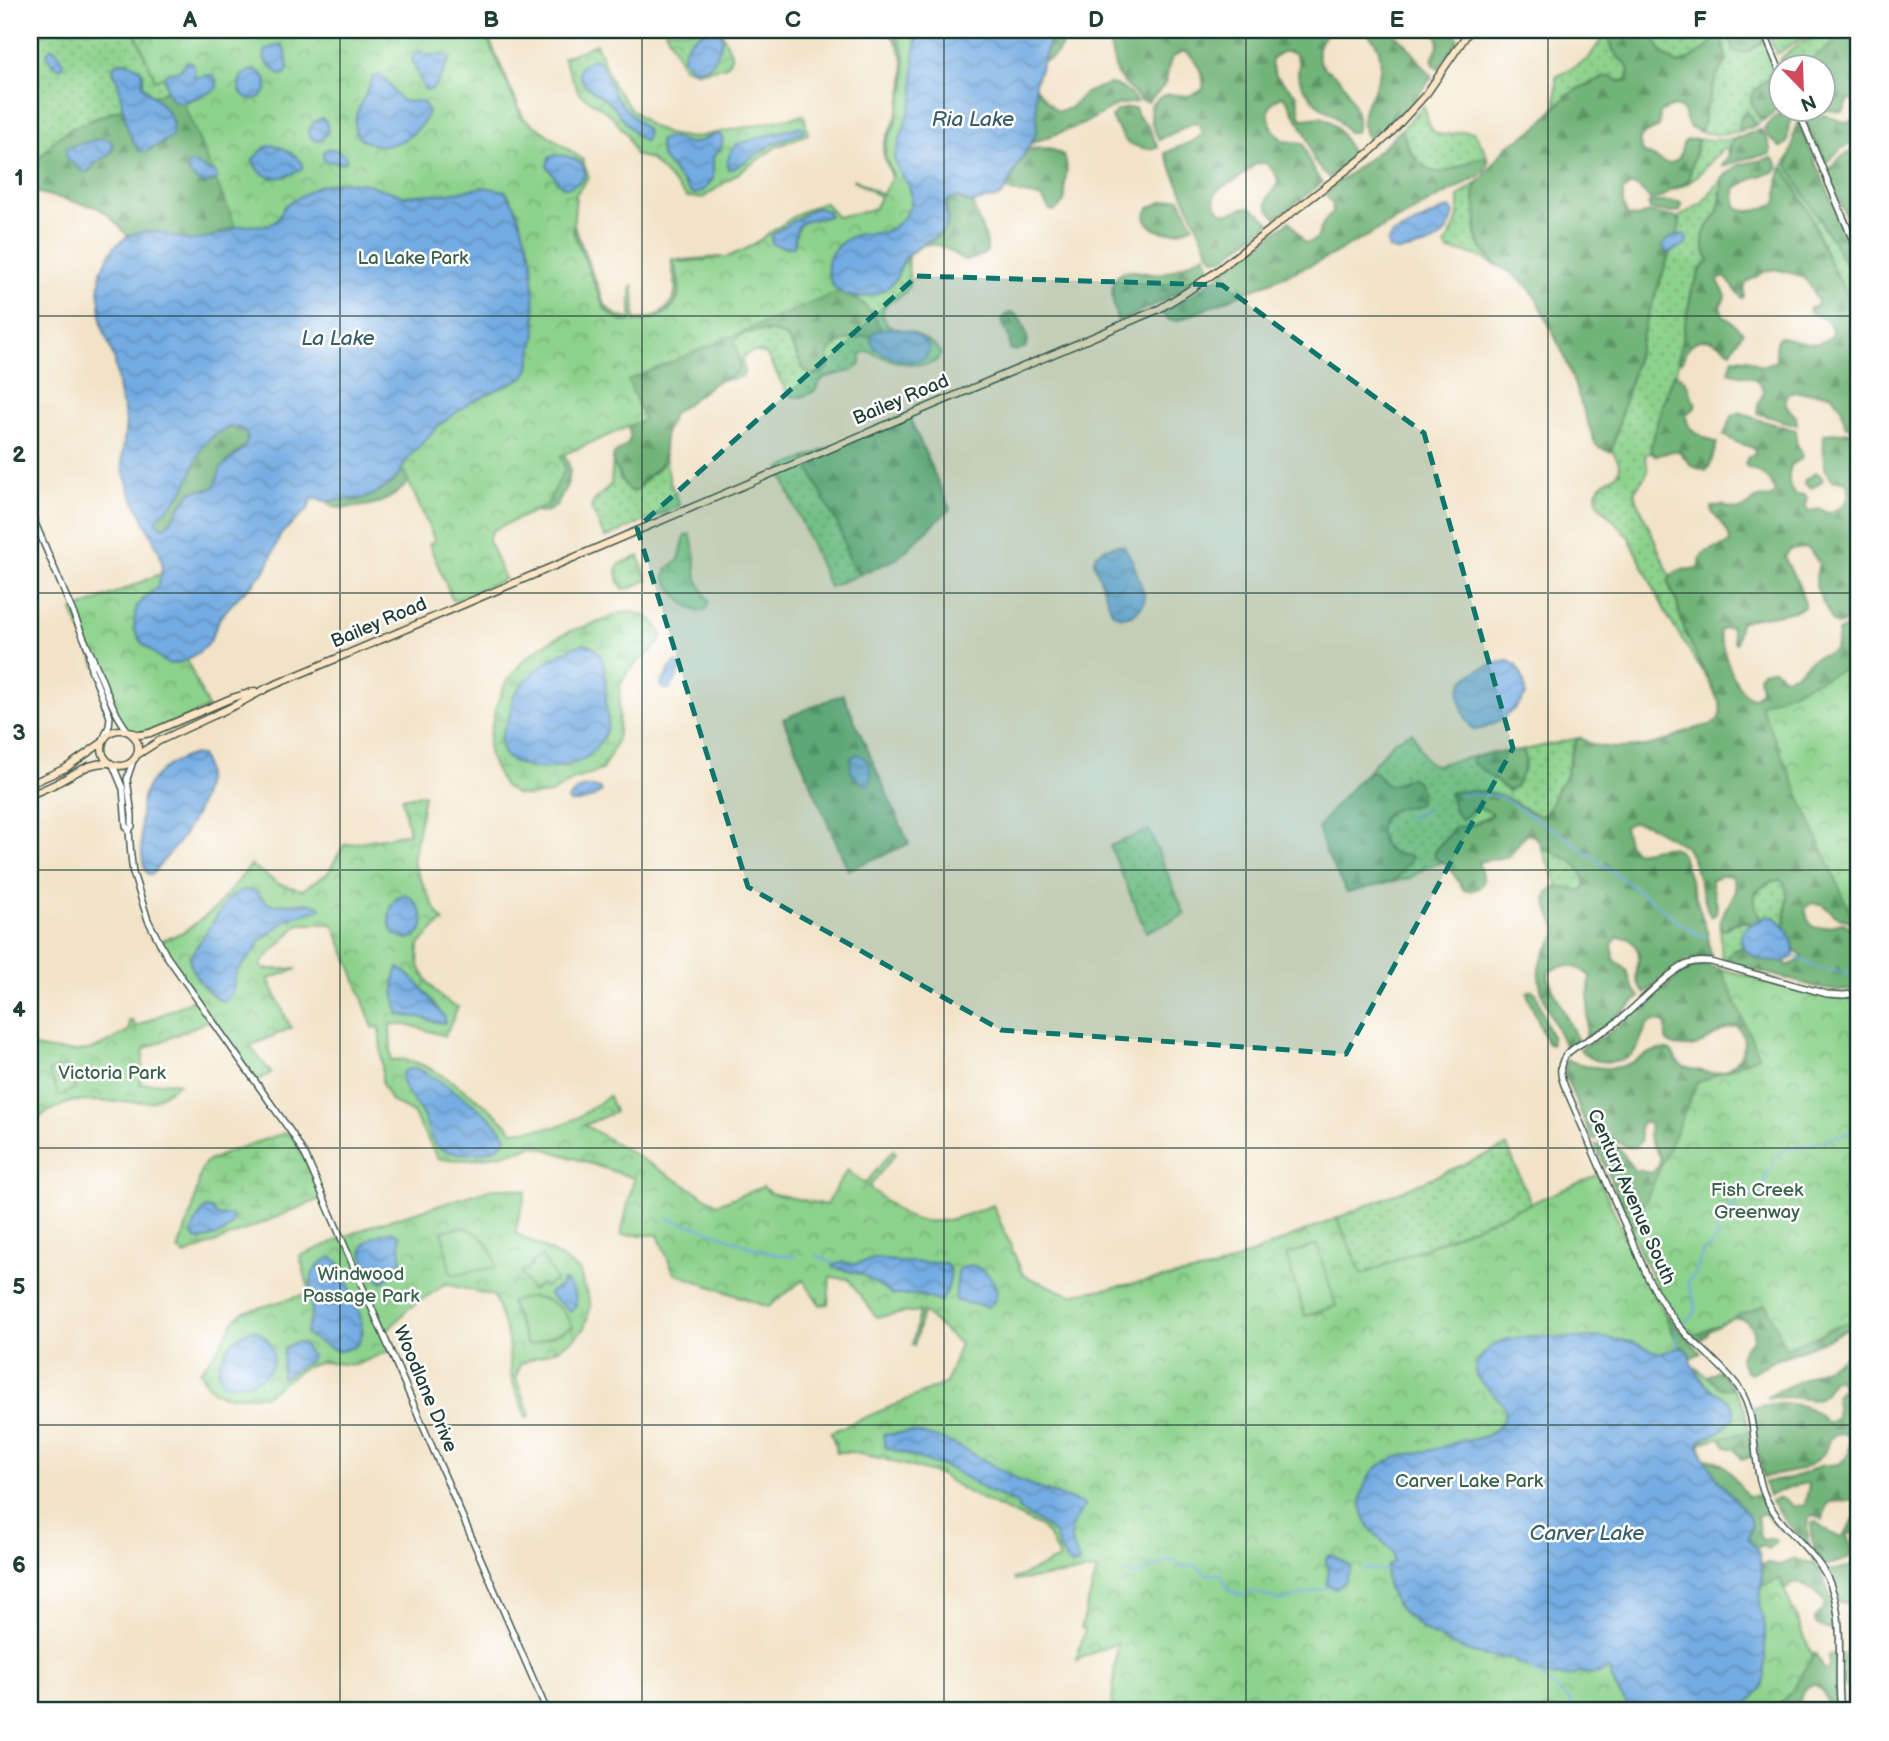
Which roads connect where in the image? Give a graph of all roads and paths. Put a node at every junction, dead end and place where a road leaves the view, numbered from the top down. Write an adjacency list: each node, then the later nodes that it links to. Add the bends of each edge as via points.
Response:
1 (1471, 30): 8 (main road, Bailey Road, via 1427,93 1381,143 1208,278 1159,309)
2 (1763, 30): 3 (street)
3 (1772, 52)
4 (1803, 122): 5 (street)
5 (1859, 255)
6 (30, 511): 7 (street)
7 (88, 649): 9 (street, via 117,716); 10 (street, via 110,717)
8 (267, 688): 9 (main road, Bailey Road, via 154,732); 11 (main road, Bailey Road, via 159,741)
9 (129, 732): 10 (main road, via 114,731); 11 (main road, via 138,744)
10 (103, 741): 12 (main road, via 102,751); 13 (main road, via 66,768)
11 (135, 758): 12 (main road, via 123,766); 15 (street, Woodlane Drive, via 127,779 132,815)
12 (111, 764): 14 (main road, via 87,766); 15 (street, Woodlane Drive, via 123,789)
13 (30, 784)
14 (30, 795)
15 (129, 831): 17 (street, Woodlane Drive, via 133,873 152,929 310,1165)
16 (1859, 993): 18 (street, Century Avenue South, via 1828,994 1696,961 1673,973 1599,1035 1572,1049 1561,1072 1648,1278 1673,1319 1742,1393 1767,1501 1829,1581 1838,1614)
17 (547, 1711)
18 (1841, 1711)

